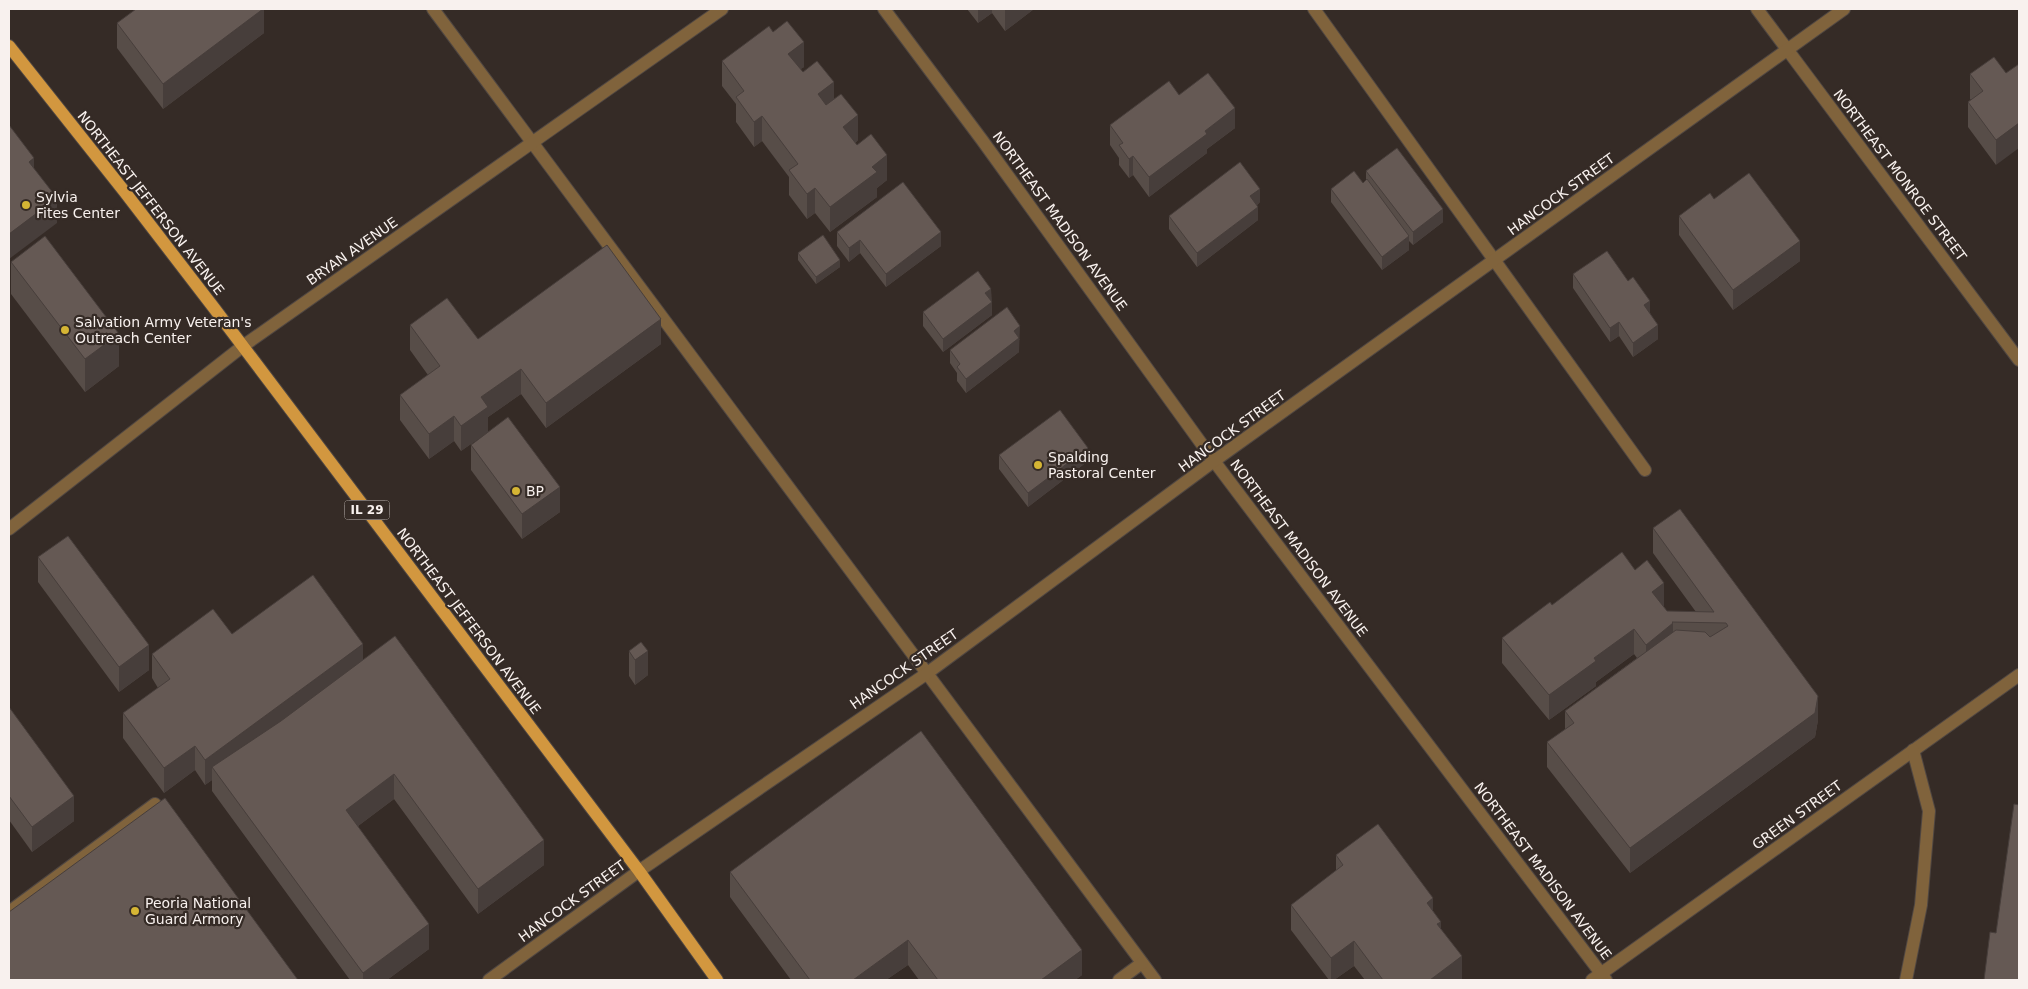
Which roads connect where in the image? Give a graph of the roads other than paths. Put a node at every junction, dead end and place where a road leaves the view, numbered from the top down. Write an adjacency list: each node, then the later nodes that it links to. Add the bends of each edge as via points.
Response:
1 (433, 9): 9 (street)
2 (722, 9): 9 (street, BRYAN AVENUE)
3 (884, 9): 13 (street, NORTHEAST MADISON AVENUE)
4 (1314, 9): 10 (street)
5 (1757, 9): 8 (street, NORTHEAST MONROE STREET)
6 (1844, 9): 8 (street, HANCOCK STREET)
7 (9, 46): 11 (main road, NORTHEAST JEFFERSON AVENUE / IL 29)
8 (1787, 50): 10 (street, HANCOCK STREET); 12 (street, NORTHEAST MONROE STREET)
9 (531, 143): 11 (street, BRYAN AVENUE); 16 (street)
10 (1495, 260): 13 (street, HANCOCK STREET); 14 (street)
11 (243, 346): 15 (street, BRYAN AVENUE); 20 (main road, NORTHEAST JEFFERSON AVENUE / IL 29)
12 (2019, 360)
13 (1214, 461): 16 (street, HANCOCK STREET); 23 (street, NORTHEAST MADISON AVENUE)
14 (1645, 470)
15 (9, 529)
16 (926, 674): 20 (street, HANCOCK STREET); 22 (street)
17 (2019, 674): 18 (street, GREEN STREET)
18 (1913, 750): 23 (street, GREEN STREET); 28 (street, via 1929,810 1922,905)
19 (155, 804): 21 (street)
20 (638, 871): 24 (street, HANCOCK STREET); 25 (main road, NORTHEAST JEFFERSON AVENUE / IL 29)
21 (9, 912)
22 (1142, 963): 26 (street); 27 (street)
23 (1600, 978)
24 (489, 980)
25 (717, 980)
26 (1119, 980)
27 (1155, 980)
28 (1906, 980)

